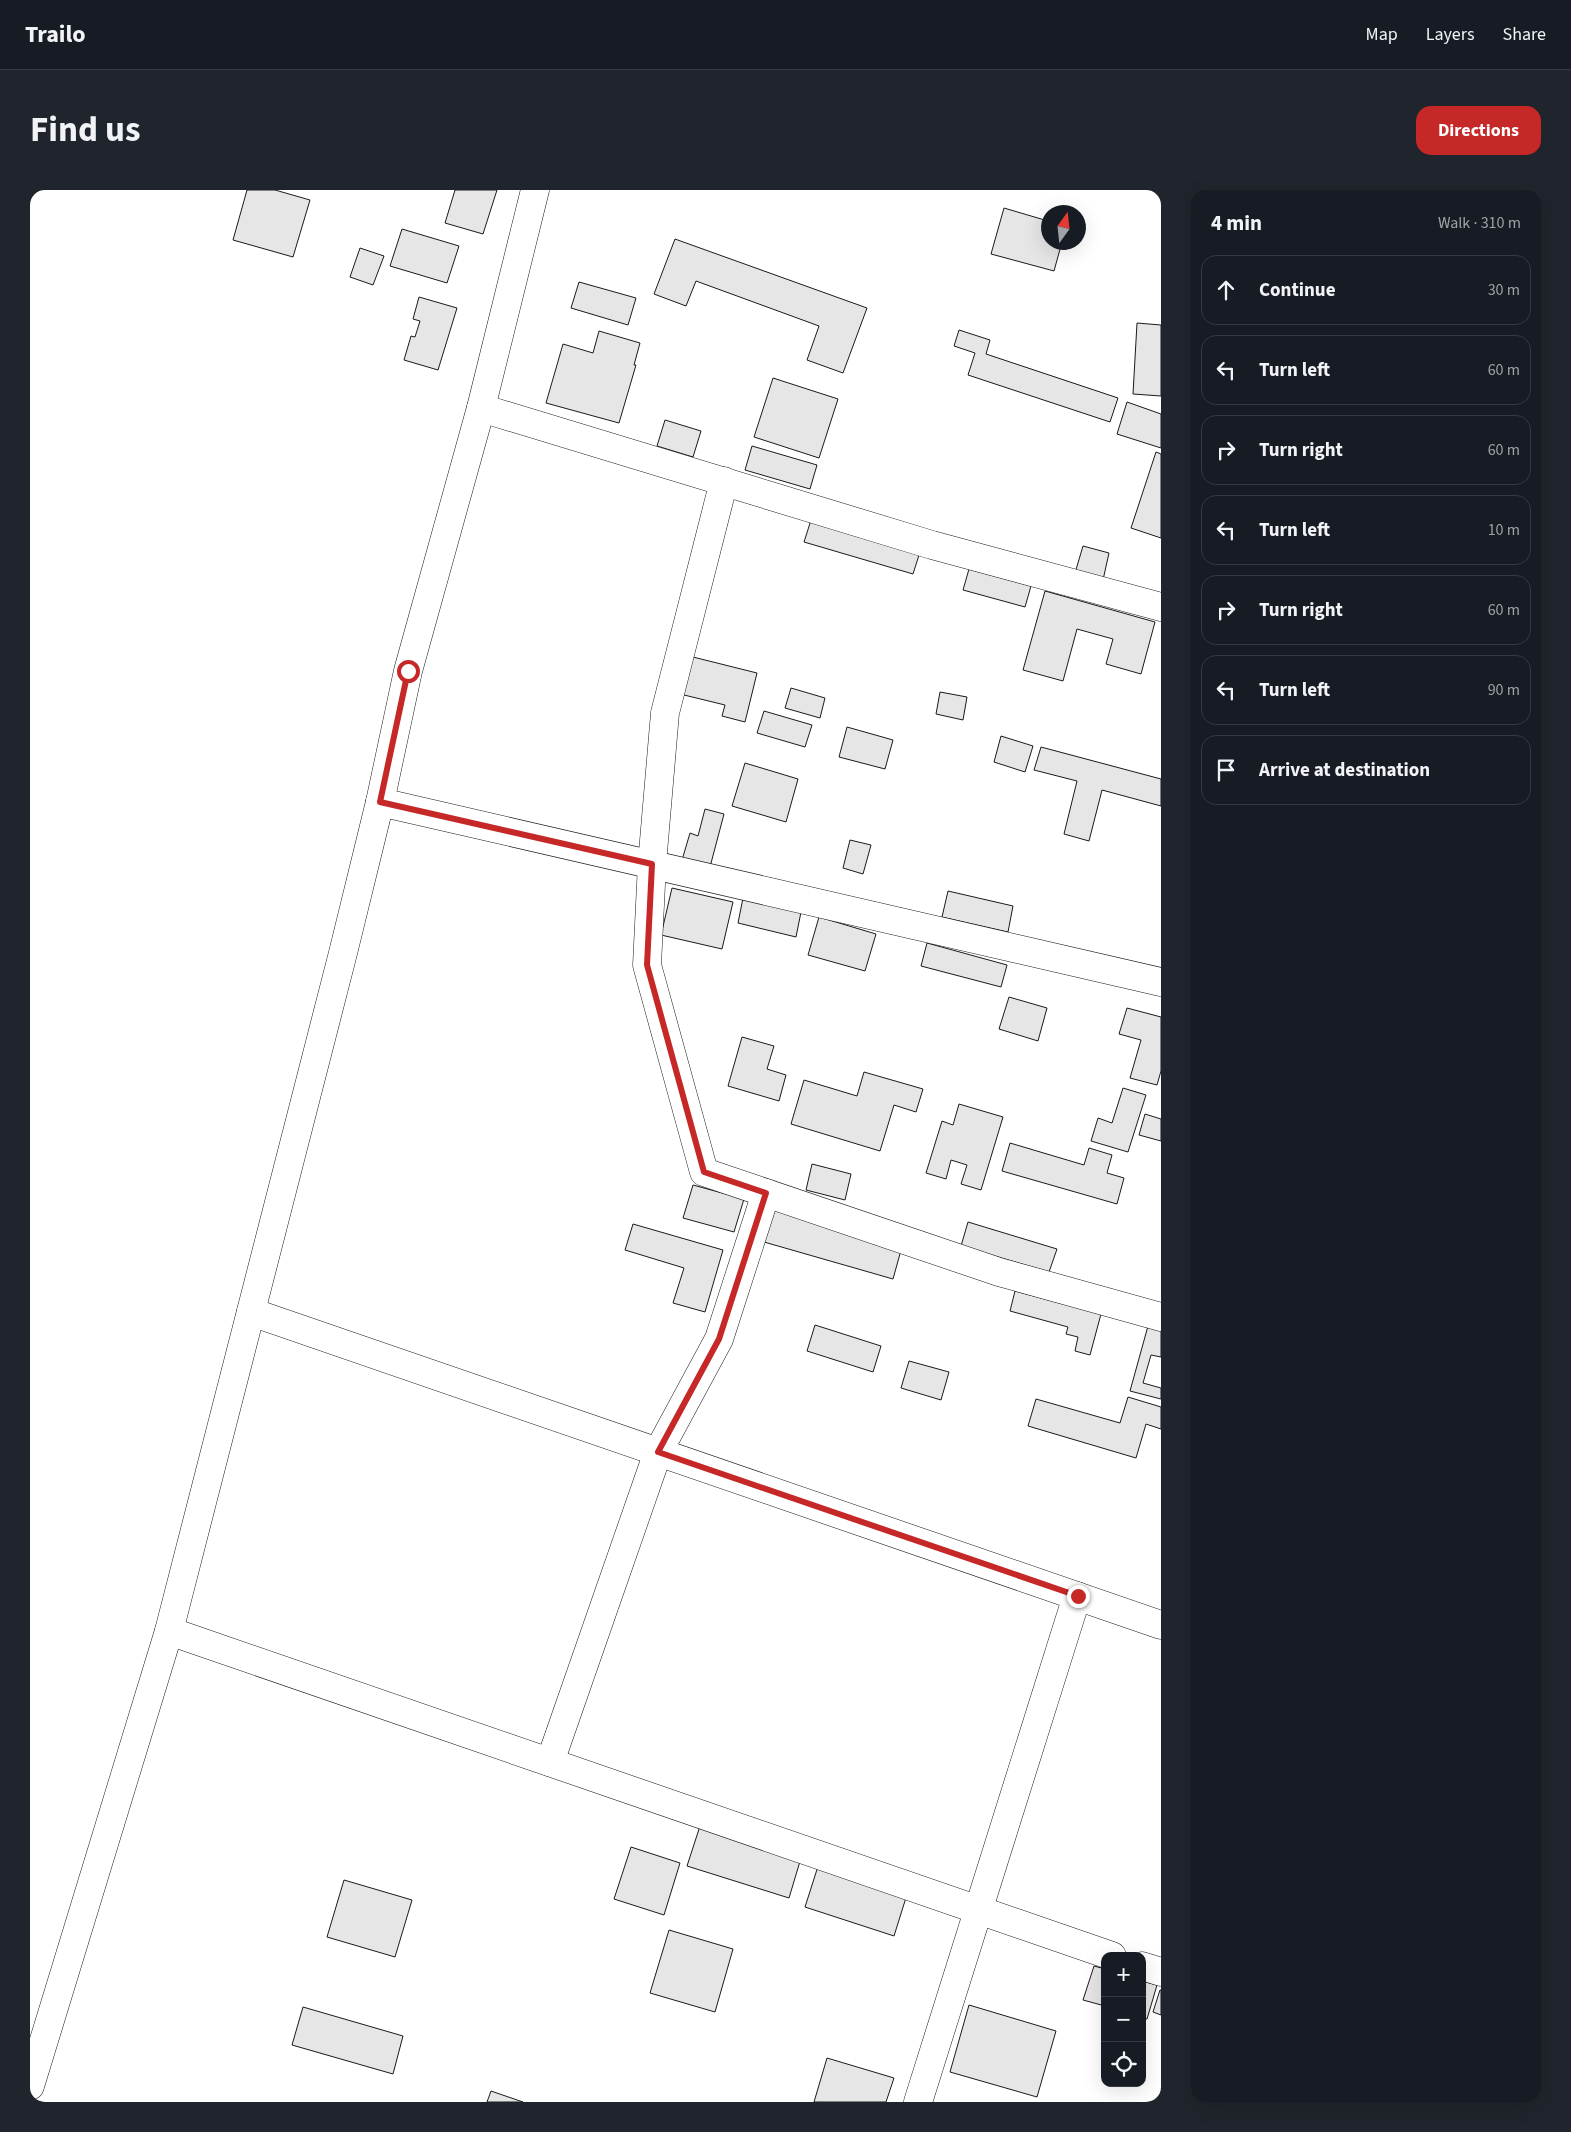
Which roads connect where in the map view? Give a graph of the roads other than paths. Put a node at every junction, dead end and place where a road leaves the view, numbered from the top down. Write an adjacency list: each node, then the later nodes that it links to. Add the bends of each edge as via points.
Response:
1 (535, 190): 2 (street)
2 (481, 408): 3 (street); 5 (street, via 408,671)
3 (724, 481): 4 (street, via 932,545); 6 (street, via 665,714)
4 (1161, 608)
5 (380, 802): 6 (street); 9 (street)
6 (652, 864): 7 (street); 8 (street, via 647,965 704,1172)
7 (1161, 982)
8 (766, 1193): 10 (street, via 999,1272); 11 (street, via 719,1339)
9 (251, 1312): 11 (street); 14 (street)
10 (1161, 1317)
11 (658, 1452): 12 (street); 15 (street)
12 (1078, 1596): 13 (street); 16 (street)
13 (1161, 1625)
14 (169, 1631): 15 (street); 20 (street)
15 (550, 1762): 16 (street)
16 (978, 1910): 17 (street); 21 (street)
17 (1101, 1952)
18 (1146, 1967): 19 (street)
19 (1161, 1972)
20 (30, 2086)
21 (918, 2102)

